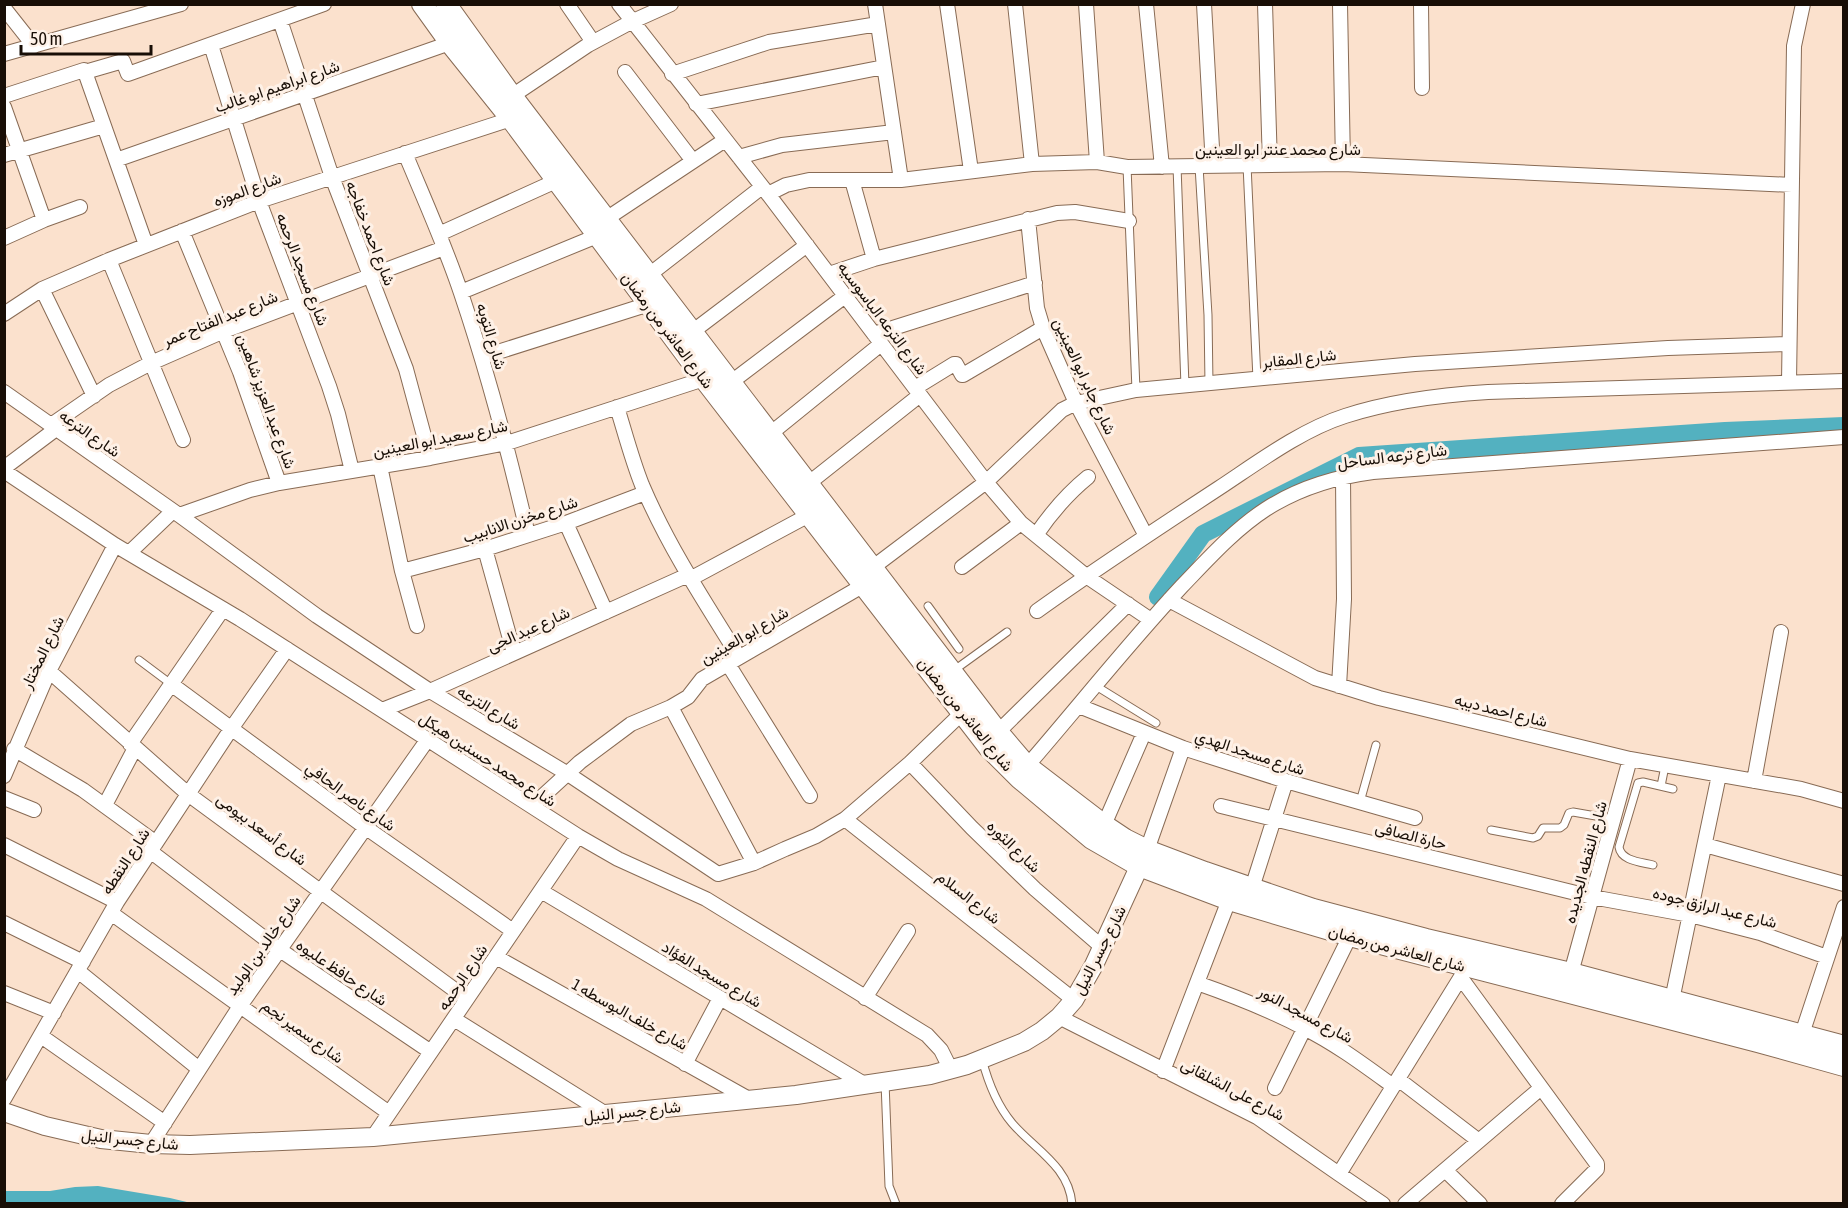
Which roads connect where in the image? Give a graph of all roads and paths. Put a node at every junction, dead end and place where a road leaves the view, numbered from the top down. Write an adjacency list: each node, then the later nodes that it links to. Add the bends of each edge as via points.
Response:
1 (181, 4): 25 (street)
2 (324, 4): 19 (street)
3 (422, 4): 23 (main road, شارع العاشر من رمضان)
4 (446, 4): 34 (main road, شارع العاشر من رمضان)
5 (567, 4): 22 (street)
6 (619, 4): 20 (street, شارع الترعه الباسوسيه)
7 (671, 4): 20 (street)
8 (875, 4): 21 (street)
9 (947, 4): 57 (street)
10 (1015, 4): 49 (street)
11 (1086, 4): 48 (street)
12 (1146, 4): 53 (street)
13 (1204, 4): 55 (street)
14 (1265, 4): 52 (street)
15 (1340, 4): 50 (street)
16 (1421, 4): 31 (street)
17 (1803, 4): 62 (street, via 1794,46)
18 (4, 8): 25 (street)
19 (280, 21): 24 (street); 32 (street, شارع احمد خفاجه)
20 (631, 22): 22 (street); 30 (street, شارع الترعه الباسوسيه)
21 (878, 24): 27 (street); 30 (street, via 768,42)
22 (593, 42): 34 (street)
23 (450, 43): 32 (street, شارع ابراهيم ابو غالب); 38 (main road, شارع العاشر من رمضان)
24 (210, 45): 28 (street, via 128,74 123,61); 37 (street, شارع مسجد الرحمه)
25 (34, 46): 26 (street)
26 (4, 54)
27 (884, 67): 35 (street); 40 (street)
28 (85, 72): 33 (street); 39 (street)
29 (625, 72): 47 (street)
30 (672, 74): 35 (street, شارع الترعه الباسوسيه)
31 (1422, 88)
32 (304, 94): 37 (street, شارع ابراهيم ابو غالب); 58 (street, شارع احمد خفاجه)
33 (4, 96)
34 (512, 96): 69 (main road, شارع العاشر من رمضان)
35 (696, 104): 41 (street, شارع الترعه الباسوسيه)
36 (4, 107): 42 (street)
37 (234, 119): 46 (street, شارع ابراهيم ابو غالب); 64 (street, شارع مسجد الرحمه)
38 (511, 119): 43 (street, شارع الموزه); 61 (main road, شارع العاشر من رمضان)
39 (104, 126): 42 (street); 46 (street)
40 (894, 132): 45 (street, via 782,145); 60 (street)
41 (725, 140): 45 (street, شارع الترعه الباسوسيه); 47 (street)
42 (20, 150): 44 (street); 67 (street)
43 (405, 153): 58 (street, شارع الموزه); 71 (street, شارع التوبه)
44 (4, 155)
45 (739, 157): 63 (street, شارع الترعه الباسوسيه)
46 (116, 160): 73 (street)
47 (693, 161): 69 (street)
48 (1097, 162): 49 (street, شارع محمد عنتر ابو العينين); 56 (street, شارع محمد عنتر ابو العينين)
49 (1032, 164): 57 (street, شارع محمد عنتر ابو العينين)
50 (1343, 164): 52 (street, شارع محمد عنتر ابو العينين); 62 (street, شارع محمد عنتر ابو العينين)
51 (1247, 165): 52 (street, شارع محمد عنتر ابو العينين); 55 (street, شارع محمد عنتر ابو العينين); 96 (lane)
52 (1270, 165)
53 (1162, 166): 54 (street, شارع محمد عنتر ابو العينين); 56 (street, شارع محمد عنتر ابو العينين)
54 (1177, 166): 55 (street, شارع محمد عنتر ابو العينين); 101 (lane)
55 (1206, 166): 100 (lane)
56 (1127, 167): 68 (lane)
57 (971, 171): 60 (street, شارع محمد عنتر ابو العينين)
58 (332, 177): 64 (street, شارع الموزه); 80 (street, شارع احمد خفاجه)
59 (852, 180): 60 (street, شارع محمد عنتر ابو العينين); 63 (street, شارع محمد عنتر ابو العينين, via 809,180); 76 (street)
60 (901, 180)
61 (556, 181): 69 (main road, شارع العاشر من رمضان); 71 (street)
62 (1792, 185): 92 (street)
63 (765, 190): 74 (street, شارع الترعه الباسوسيه); 79 (street, شارع محمد عنتر ابو العينين)
64 (259, 201): 70 (street, شارع الموزه); 85 (street, شارع مسجد الرحمه)
65 (80, 207): 67 (street)
66 (1028, 219): 68 (street, via 1075,212); 76 (street); 81 (street, شارع جابر ابو العينين)
67 (44, 220): 72 (street)
68 (1129, 221): 102 (lane)
69 (602, 228): 79 (main road, شارع العاشر من رمضان); 83 (street); 86 (main road, شارع العاشر من رمضان)
70 (182, 231): 73 (street, شارع الموزه); 89 (street, شارع عبد العزيز شاهين)
71 (439, 234): 75 (street, شارع التوبه)
72 (4, 238)
73 (146, 245): 77 (street, شارع الموزه)
74 (807, 245): 78 (street, شارع الترعه الباسوسيه); 90 (street)
75 (444, 248): 80 (street, شارع عبد الفتاح عمر); 83 (street, شارع التوبه)
76 (874, 259): 78 (street)
77 (109, 260): 82 (street, شارع الموزه); 94 (street)
78 (829, 274): 84 (street, شارع الترعه الباسوسيه)
79 (649, 275): 90 (main road, شارع العاشر من رمضان)
80 (370, 276): 85 (street, شارع عبد الفتاح عمر); 113 (street, شارع احمد خفاجه, via 406,369)
81 (1035, 283): 88 (street, شارع جابر ابو العينين); 91 (street)
82 (42, 289): 87 (street, شارع الموزه); 105 (street)
83 (461, 292): 93 (street, شارع التوبه)
84 (845, 296): 91 (street, شارع الترعه الباسوسيه); 99 (street)
85 (298, 304): 89 (street, شارع عبد الفتاح عمر); 115 (street, شارع مسجد الرحمه, via 338,414)
86 (649, 304): 93 (street); 95 (main road, شارع العاشر من رمضان)
87 (4, 314)
88 (1043, 328): 104 (street, via 963,375 954,364); 106 (street, شارع جابر ابو العينين)
89 (224, 331): 94 (street, شارع عبد الفتاح عمر); 120 (street, شارع عبد العزيز شاهين)
90 (692, 332): 99 (main road, شارع العاشر من رمضان)
91 (878, 339): 104 (street, شارع الترعه الباسوسيه); 109 (street)
92 (1789, 344): 96 (street, شارع المقابر, via 1415,364); 98 (street)
93 (482, 357): 112 (street, شارع التوبه)
94 (151, 363): 105 (street, شارع عبد الفتاح عمر); 111 (street)
95 (704, 379): 107 (street, شارع سعيد ابو العينين); 124 (main road, شارع العاشر من رمضان)
96 (1257, 379): 100 (street, شارع المقابر)
97 (1844, 381): 98 (street)
98 (1790, 382): 129 (street, via 1451,394 1389,405 1344,416 1286,445)
99 (730, 383): 109 (main road, شارع العاشر من رمضان)
100 (1209, 384): 101 (street, شارع المقابر)
101 (1185, 386): 102 (street, شارع المقابر)
102 (1136, 390): 106 (street, شارع المقابر)
103 (4, 392): 108 (street, شارع الترعه)
104 (917, 392): 119 (street, شارع الترعه الباسوسيه); 121 (street)
105 (93, 396): 108 (street, شارع عبد الفتاح عمر)
106 (1076, 402): 119 (street, شارع المقابر, via 1062,410); 129 (street, شارع جابر ابو العينين)
107 (617, 407): 112 (street, شارع سعيد ابو العينين); 122 (street)
108 (53, 427): 116 (street, شارع عبد الفتاح عمر); 123 (street, شارع الترعه)
109 (770, 434): 121 (main road, شارع العاشر من رمضان)
110 (1844, 437): 117 (street, شارع ترعه الساحل)
111 (183, 440)
112 (507, 443): 113 (street, شارع سعيد ابو العينين); 127 (street, شارع التوبه)
113 (430, 458): 114 (street, شارع سعيد ابو العينين)
114 (380, 466): 115 (street, شارع سعيد ابو العينين); 134 (street)
115 (352, 471): 120 (street, شارع سعيد ابو العينين)
116 (7, 476): 130 (street, شارع محمد حسنين هيكل)
117 (1342, 476): 138 (street, شارع ترعه الساحل, via 1292,495 1244,524); 158 (street, via 1344,599)
118 (1088, 477): 128 (street, via 1050,513)
119 (986, 482): 126 (street, شارع الترعه الباسوسيه); 135 (street, شارع المقابر)
120 (279, 483): 123 (street, شارع سعيد ابو العينين)
121 (809, 483): 135 (main road, شارع العاشر من رمضان)
122 (645, 493): 125 (street, شارع مخزن الانابيب); 137 (street)
123 (176, 513): 132 (street); 159 (street, شارع الترعه, via 317,616)
124 (809, 515): 135 (main road, شارع العاشر من رمضان); 137 (street, شارع عبد الحى)
125 (566, 523): 127 (street, شارع مخزن الانابيب); 143 (street)
126 (1021, 523): 128 (street, شارع الترعه الباسوسيه); 133 (street)
127 (528, 535): 131 (street, شارع مخزن الانابيب)
128 (1036, 535): 136 (street, شارع الترعه الباسوسيه)
129 (1146, 536): 136 (street)
130 (115, 545): 132 (street, شارع محمد حسنين هيكل); 155 (street, شارع المختار)
131 (484, 549): 134 (street, شارع مخزن الانابيب); 151 (street)
132 (129, 553): 141 (street, شارع محمد حسنين هيكل)
133 (962, 567)
134 (402, 571): 146 (street)
135 (868, 576): 145 (main road, شارع العاشر من رمضان); 153 (street, شارع ابو العينين); 163 (main road, شارع العاشر من رمضان)
136 (1086, 576): 139 (street, شارع الترعه الباسوسيه); 142 (street)
137 (689, 577): 143 (street, شارع عبد الحى); 153 (street)
138 (1169, 600): 144 (street, شارع ترعه الساحل); 158 (street, شارع احمد ديبه, via 1316,678)
139 (1128, 604): 144 (street, شارع الترعه الباسوسيه); 166 (street)
140 (928, 606): 145 (lane)
141 (223, 609): 149 (street, شارع محمد حسنين هيكل); 156 (street)
142 (1037, 611)
143 (606, 612): 151 (street, شارع عبد الحى)
144 (1151, 620): 157 (street, شارع ترعه الساحل)
145 (927, 621): 150 (lane); 154 (main road, شارع العاشر من رمضان)
146 (417, 626)
147 (1007, 632): 154 (lane)
148 (1781, 632): 181 (street)
149 (286, 649): 162 (street, شارع محمد حسنين هيكل); 165 (street, شارع النقطه)
150 (959, 650)
151 (514, 653): 159 (street, شارع عبد الحى)
152 (139, 660): 156 (lane)
153 (733, 660): 161 (street, شارع ابو العينين, via 699,681 688,697); 185 (street)
154 (955, 666): 166 (main road, شارع العاشر من رمضان)
155 (50, 671): 170 (street, شارع أسعد بيومى); 172 (street, شارع المختار)
156 (171, 684): 165 (street, شارع ناصر الحافي); 170 (street)
157 (1096, 686): 160 (street, شارع ترعه الساحل); 164 (lane)
158 (1339, 686): 173 (street, شارع احمد ديبه)
159 (430, 691): 162 (street, شارع عبد الحى); 177 (street, شارع الترعه)
160 (1080, 706): 167 (street, شارع مسجد الهدي); 175 (street, شارع ترعه الساحل)
161 (671, 707): 177 (street, شارع ابو العينين, via 631,724); 205 (street)
162 (382, 710): 168 (street, شارع محمد حسنين هيكل)
163 (962, 713): 174 (street, شارع الترعه); 204 (main road, شارع العاشر من رمضان, via 1018,778 1062,816 1092,839)
164 (1156, 723)
165 (231, 729): 184 (street, شارع النقطه); 198 (street, شارع ناصر الحافي)
166 (998, 732): 175 (main road, شارع العاشر من رمضان)
167 (1144, 733): 171 (street, شارع مسجد الهدي); 197 (street)
168 (428, 739): 190 (street, شارع محمد حسنين هيكل); 198 (street, شارع خالد بن الوليد)
169 (1376, 745): 188 (lane)
170 (133, 746): 184 (street, شارع أسعد بيومى); 189 (street)
171 (1183, 748): 180 (street, شارع مسجد الهدي); 204 (street)
172 (14, 750): 179 (street, شارع المختار); 189 (street, شارع حافظ عليوه)
173 (1630, 759): 176 (street, شارع احمد ديبه); 193 (street, شارع النقطه الجديده)
174 (910, 763): 195 (street, شارع الترعه); 221 (street, شارع الثوره, via 1035,889)
175 (1028, 766): 197 (main road, شارع العاشر من رمضان)
176 (1665, 766): 178 (street, شارع احمد ديبه); 182 (lane)
177 (568, 774): 190 (street, شارع ابو العينين); 205 (street, شارع الترعه, via 714,873 723,874)
178 (1719, 775): 181 (street, شارع احمد ديبه); 202 (street)
179 (4, 776)
180 (1286, 781): 188 (street, شارع مسجد الهدي); 196 (street)
181 (1754, 781): 187 (street, شارع احمد ديبه)
182 (1661, 786): 183 (lane); 193 (lane, via 1638,783)
183 (1673, 789)
184 (188, 794): 203 (street, شارع النقطه); 210 (street, شارع أسعد بيومى)
185 (810, 796)
186 (4, 798): 192 (street)
187 (1844, 801)
188 (1360, 802): 194 (street, شارع مسجد الهدي)
189 (105, 806): 203 (street, شارع حافظ عليوه)
190 (531, 806): 200 (street, شارع محمد حسنين هيكل)
191 (1221, 806): 196 (street, حارة الصافى)
192 (34, 810)
193 (1620, 812): 199 (lane, via 1569,813 1560,828 1543,828 1533,838); 206 (lane, via 1619,851 1624,857); 211 (street, شارع النقطه الجديده)
194 (1415, 818)
195 (844, 819): 205 (street, شارع الترعه, via 816,836); 233 (street, شارع السلام)
196 (1274, 819): 208 (street); 211 (street, حارة الصافى)
197 (1104, 825): 204 (main road, شارع العاشر من رمضان)
198 (365, 827): 210 (street, شارع خالد بن الوليد); 218 (street, شارع ناصر الحافي)
199 (1491, 830)
200 (578, 836): 209 (street, شارع الرحمه); 231 (street, شارع محمد حسنين هيكل, via 706,899)
201 (4, 845): 214 (street, شارع سمير نجم)
202 (1705, 845): 207 (street); 215 (street)
203 (153, 847): 214 (street, شارع النقطه); 222 (street, شارع حافظ عليوه)
204 (1143, 858): 208 (main road, شارع العاشر من رمضان); 212 (main road, شارع العاشر من رمضان); 221 (street, شارع جسر النيل)
205 (754, 862)
206 (1653, 865)
207 (1844, 884)
208 (1252, 888): 227 (main road, شارع العاشر من رمضان, via 1313,909)
209 (541, 891): 218 (street, شارع الرحمه); 230 (street, شارع مسجد الفؤاد)
210 (320, 893): 222 (street, شارع خالد بن الوليد); 232 (street, شارع أسعد بيومى)
211 (1592, 897): 215 (street, شارع عبد الرازق جوده); 227 (street, شارع النقطه الجديده)
212 (1229, 900): 220 (main road, شارع العاشر من رمضان); 228 (street)
213 (1844, 907): 217 (street)
214 (114, 908): 225 (street, شارع النقطه); 235 (street, شارع سمير نجم)
215 (1690, 915): 224 (street, شارع عبد الرازق جوده, via 1760,933); 234 (street)
216 (4, 923): 225 (street)
217 (1841, 923): 224 (street)
218 (513, 931): 223 (street, شارع الرحمه)
219 (908, 931): 231 (street)
220 (1350, 936): 226 (main road, شارع العاشر من رمضان); 239 (street)
221 (1102, 947): 233 (street, شارع جسر النيل)
222 (280, 950): 235 (street, شارع خالد بن الوليد); 243 (street, شارع حافظ عليوه)
223 (496, 957): 232 (street, شارع الرحمه); 245 (street, شارع خلف البوسطه 1)
224 (1827, 957): 240 (street)
225 (80, 966): 236 (street, شارع النقطه); 247 (street)
226 (1464, 972): 246 (main road, شارع العاشر من رمضان); 250 (street); 254 (street)
227 (1571, 973): 234 (main road, شارع العاشر من رمضان)
228 (1197, 983): 239 (street, شارع مسجد النور, via 1251,1002); 249 (street)
229 (4, 993): 236 (street)
230 (720, 998): 245 (street); 252 (street, شارع مسجد الفؤاد)
231 (865, 998): 248 (street, شارع محمد حسنين هيكل, via 927,1035 941,1050)
232 (467, 999): 238 (street, شارع الرحمه)
233 (1074, 1000): 237 (street, شارع جسر النيل)
234 (1672, 1000): 240 (main road, شارع العاشر من رمضان)
235 (240, 1006): 247 (street, شارع خالد بن الوليد); 258 (street, شارع سمير نجم)
236 (54, 1013): 241 (street, شارع النقطه)
237 (1059, 1017): 244 (street, شارع جسر النيل, via 1024,1042); 249 (street, شارع على الشلقانى)
238 (454, 1019): 243 (street, شارع الرحمه); 259 (street)
239 (1304, 1028): 250 (street, شارع مسجد النور); 253 (street)
240 (1802, 1035): 242 (main road, شارع العاشر من رمضان)
241 (41, 1036): 256 (street, شارع النقطه); 260 (street)
242 (1844, 1046)
243 (431, 1052): 258 (street, شارع الرحمه)
244 (982, 1059): 248 (street, شارع جسر النيل); 267 (lane, via 1003,1112 1056,1166 1067,1183)
245 (686, 1064): 255 (street, شارع خلف البوسطه 1)
246 (1844, 1066)
247 (199, 1069): 260 (street, شارع خالد بن الوليد)
248 (951, 1070): 251 (street, شارع جسر النيل)
249 (1164, 1071): 265 (street, شارع على الشلقانى, via 1257,1117)
250 (1396, 1082): 262 (street, شارع مسجد النور); 265 (street)
251 (885, 1083): 252 (street, شارع جسر النيل); 266 (lane, via 889,1186)
252 (866, 1085): 255 (street, شارع جسر النيل)
253 (1275, 1088)
254 (1541, 1088): 262 (street); 271 (street, via 1598,1166)
255 (748, 1099): 259 (street, شارع جسر النيل)
256 (4, 1100)
257 (4, 1112): 263 (street, شارع جسر النيل, via 101,1139)
258 (389, 1113): 261 (street, شارع الرحمه)
259 (606, 1114): 261 (street, شارع جسر النيل)
260 (165, 1123): 263 (street, شارع خالد بن الوليد)
261 (373, 1137): 263 (street, شارع جسر النيل)
262 (1479, 1141): 264 (street)
263 (151, 1144)
264 (1445, 1170): 269 (street); 270 (street)
265 (1338, 1174): 268 (street, شارع على الشلقانى)
266 (896, 1203)
267 (1072, 1203)
268 (1383, 1203)
269 (1405, 1203)
270 (1480, 1203)
271 (1562, 1203)

